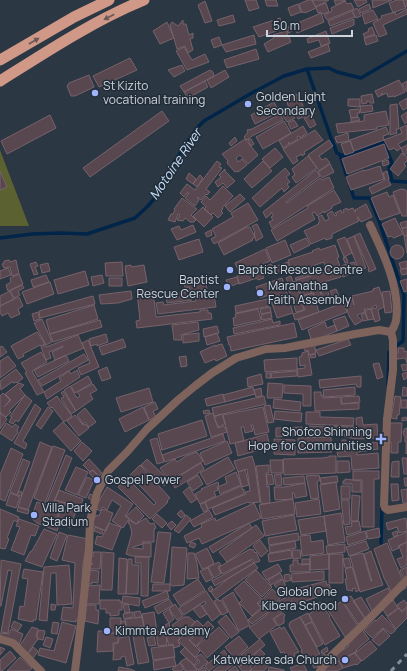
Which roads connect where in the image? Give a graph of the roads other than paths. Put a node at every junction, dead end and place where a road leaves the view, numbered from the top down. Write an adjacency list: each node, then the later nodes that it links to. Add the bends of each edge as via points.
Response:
1 (109, 0): 3 (highway, one-way to 1)
2 (144, 0): 4 (highway, one-way to 4, via 58,44)
3 (0, 60)
4 (0, 81)
5 (370, 225): 6 (street, via 385,258 396,300 396,322)
6 (391, 332): 7 (street, via 393,370 387,419 384,505 388,510); 11 (street, via 379,330 355,334 285,348 266,349 236,358 195,386 147,428 108,471 97,492 90,521)
7 (407, 507)
8 (407, 580): 12 (street, via 329,658)
9 (0, 639): 10 (street, via 13,643)
10 (41, 671)
11 (75, 671)
12 (320, 671)

